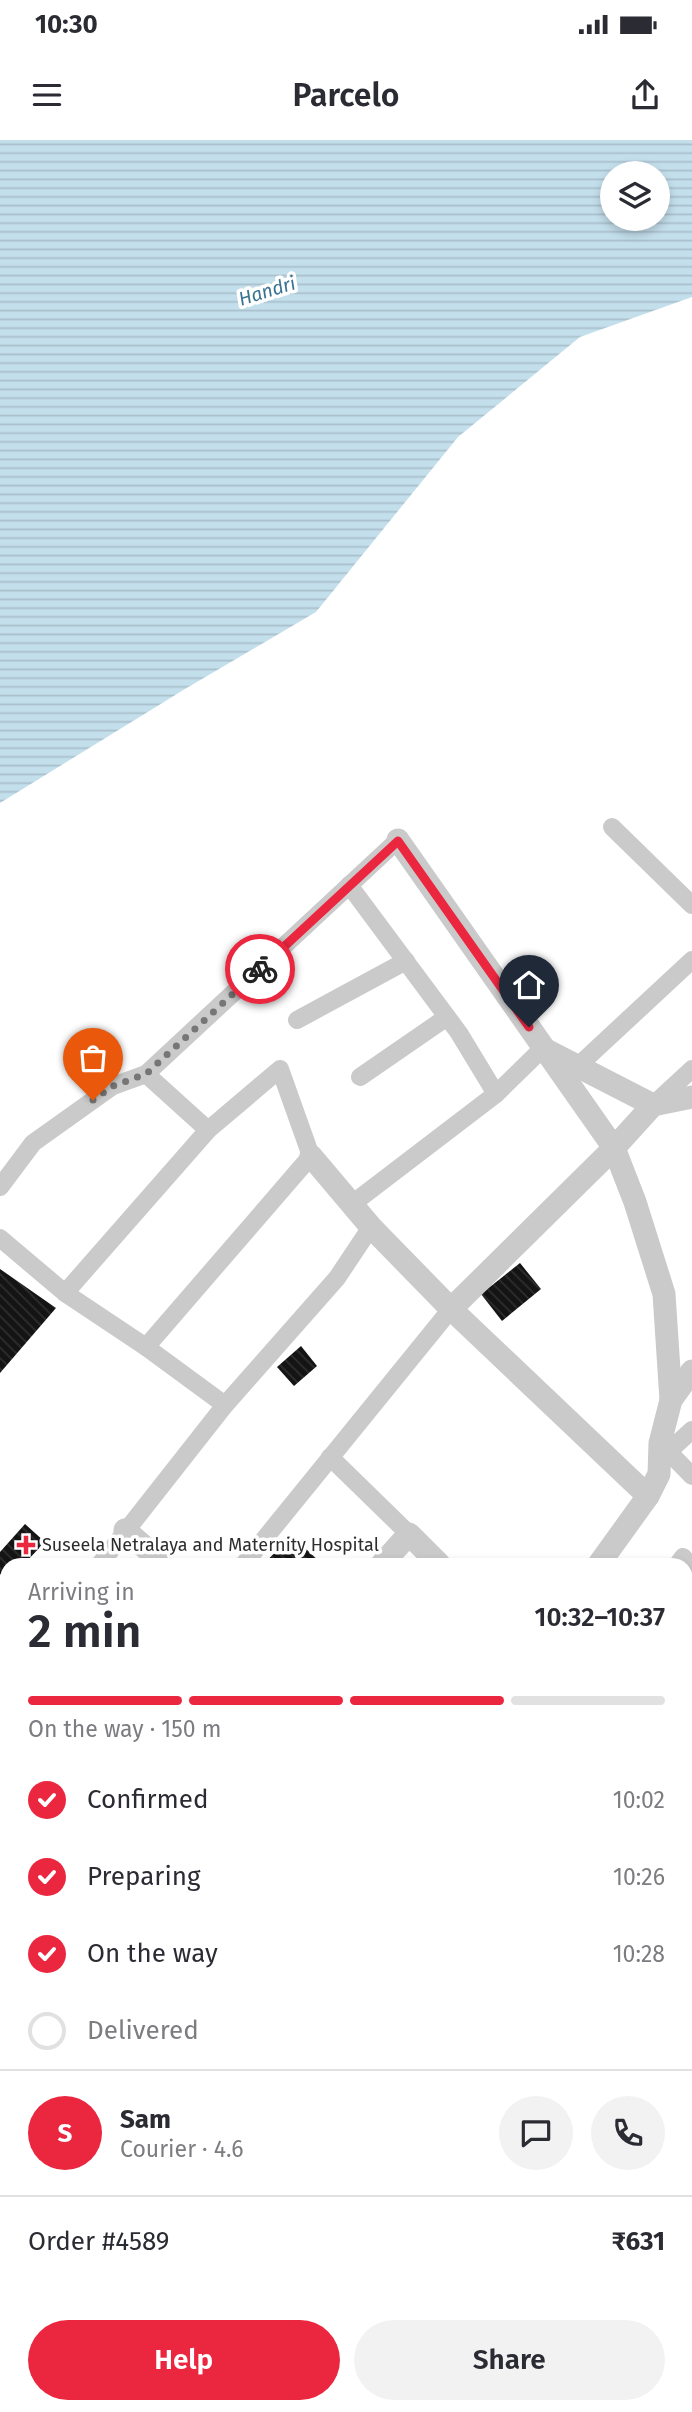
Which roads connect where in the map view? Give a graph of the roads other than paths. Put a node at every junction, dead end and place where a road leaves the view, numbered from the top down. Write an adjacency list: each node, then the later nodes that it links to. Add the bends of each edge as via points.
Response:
1 (612, 827): 4 (street)
2 (398, 841): 3 (street); 9 (street)
3 (349, 886): 6 (street); 12 (street)
4 (692, 905)
5 (692, 960): 10 (street)
6 (406, 961): 7 (street); 8 (street)
7 (447, 1017): 13 (street); 14 (street)
8 (297, 1020)
9 (543, 1048): 10 (street); 14 (street); 18 (street)
10 (578, 1066): 16 (street)
11 (692, 1069): 16 (street)
12 (146, 1074): 17 (street); 20 (street, via 113,1086 33,1143)
13 (360, 1077)
14 (496, 1094): 21 (street)
15 (692, 1097): 16 (street)
16 (653, 1105): 18 (street)
17 (208, 1130): 19 (street, via 280,1069); 24 (street)
18 (614, 1148): 25 (street); 28 (street, via 664,1294)
19 (312, 1156): 21 (street); 26 (street)
20 (0, 1187)
21 (352, 1204): 22 (street)
22 (371, 1227): 25 (street); 29 (street, via 338,1279)
23 (0, 1238): 24 (street)
24 (65, 1293): 26 (street)
25 (451, 1308): 32 (street); 34 (street)
26 (146, 1347): 29 (street)
27 (692, 1371): 28 (street)
28 (671, 1401): 31 (street)
29 (225, 1405): 35 (street)
30 (692, 1430): 31 (street)
31 (664, 1447): 33 (street); 34 (street, via 659,1474)
32 (330, 1457): 36 (street); 39 (street)
33 (692, 1476)
34 (648, 1496): 42 (street)
35 (125, 1530): 37 (street); 38 (street)
36 (409, 1534): 40 (street); 41 (street)
37 (104, 1558)
38 (157, 1558)
39 (249, 1558)
40 (388, 1558)
41 (433, 1558)
42 (603, 1558)

